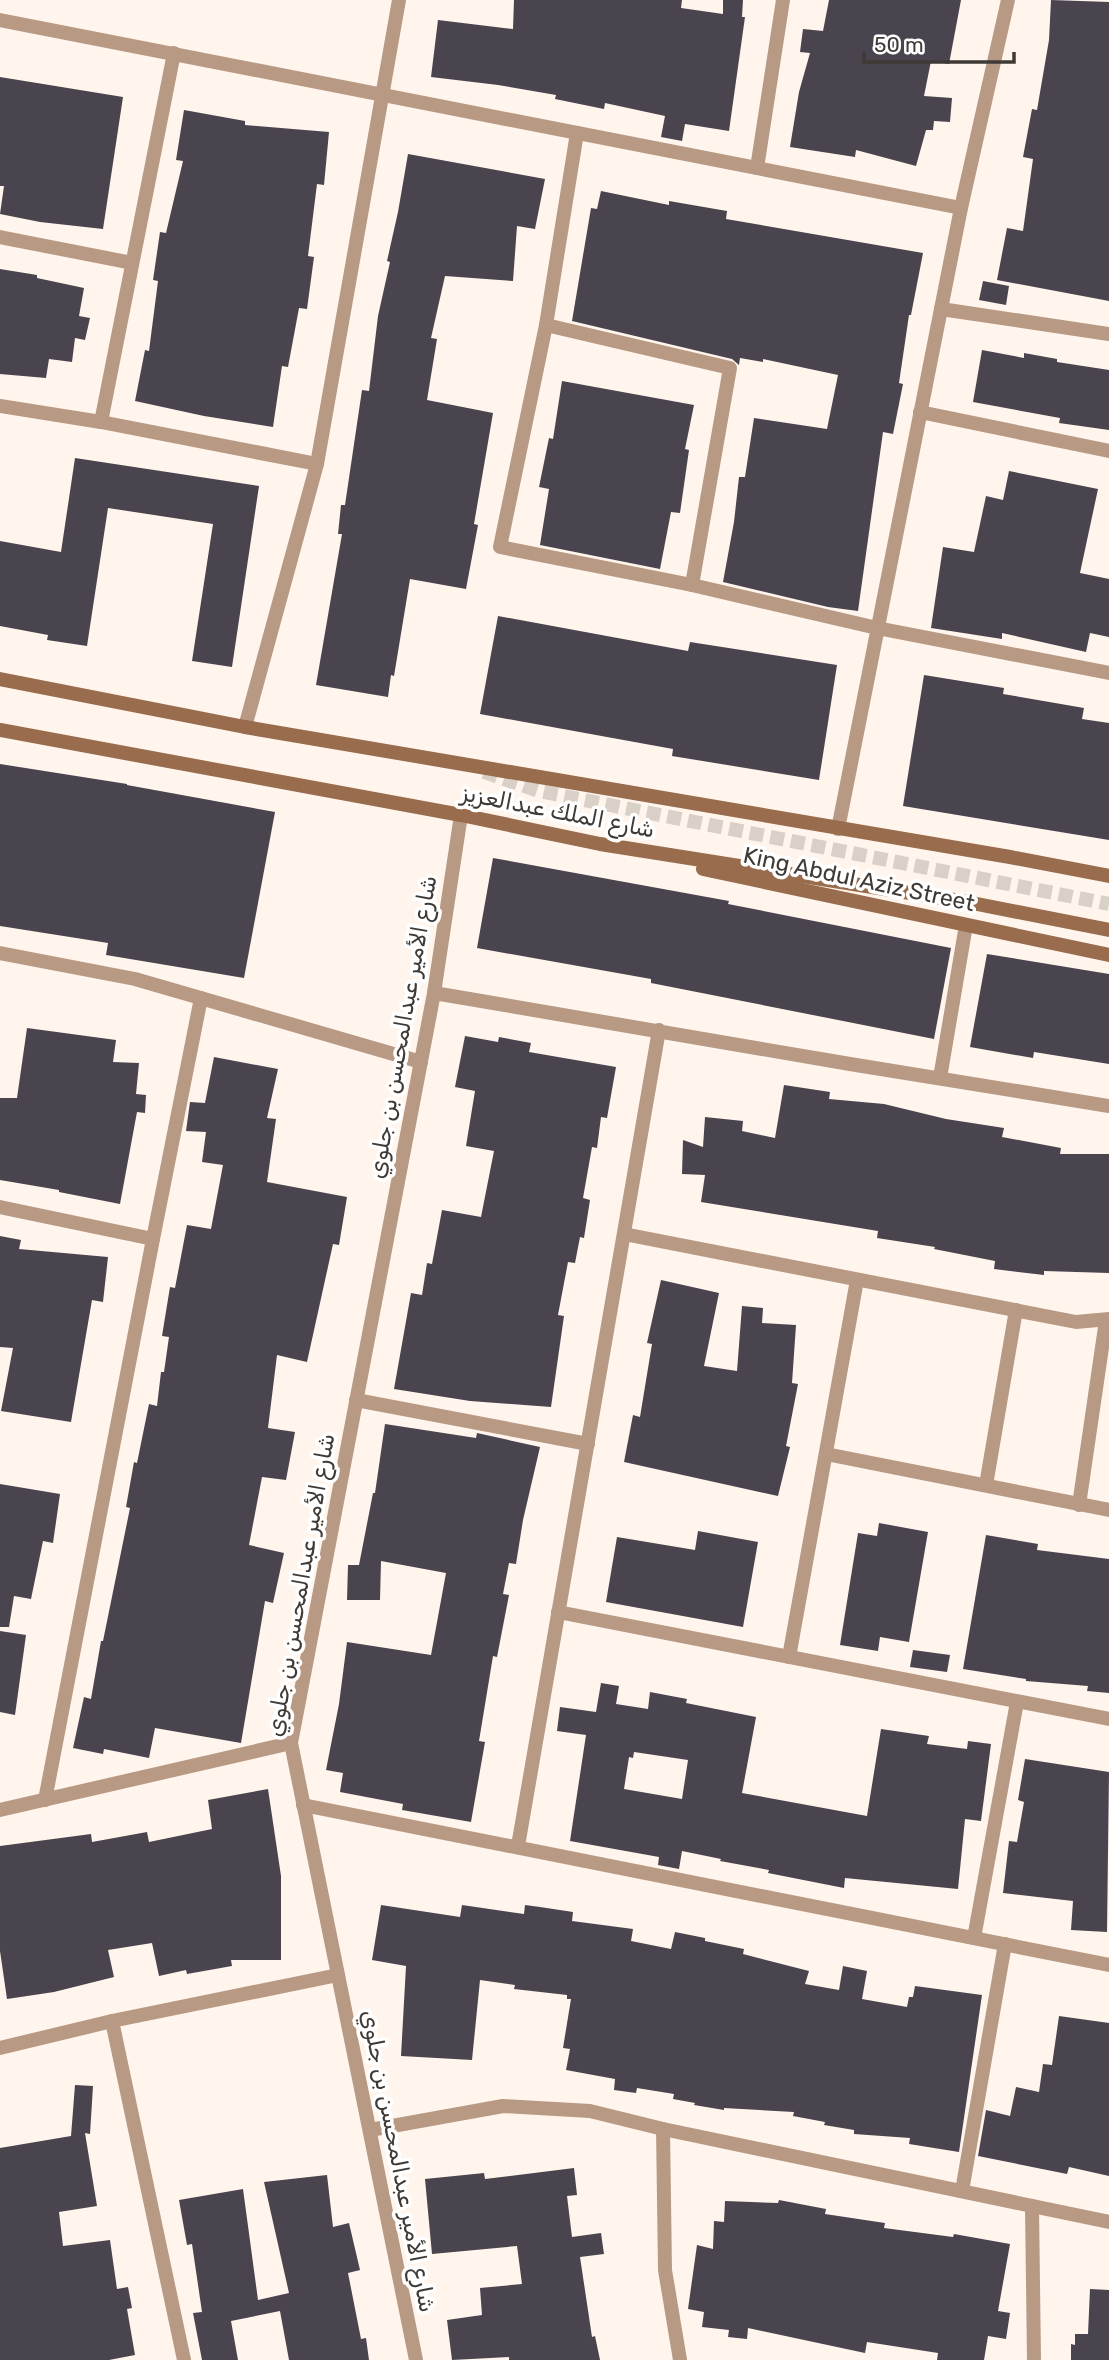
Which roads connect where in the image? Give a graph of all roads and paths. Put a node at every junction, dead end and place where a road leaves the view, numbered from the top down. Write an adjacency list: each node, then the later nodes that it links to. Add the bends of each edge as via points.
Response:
1 (399, 0): 6 (street)
2 (783, 0): 8 (street)
3 (1008, 0): 9 (street)
4 (0, 20): 5 (street)
5 (174, 54): 6 (street); 11 (street)
6 (381, 94): 7 (street); 19 (street)
7 (577, 132): 8 (street); 13 (street)
8 (757, 168): 9 (street)
9 (961, 208): 12 (street)
10 (0, 237): 11 (street)
11 (132, 262): 17 (street)
12 (941, 309): 14 (street); 16 (street)
13 (546, 325): 20 (street, via 730,368); 20 (street, via 500,547)
14 (1109, 334)
15 (0, 406): 17 (street)
16 (920, 412): 18 (street); 21 (street)
17 (101, 422): 19 (street)
18 (1109, 451)
19 (317, 464): 24 (street)
20 (692, 585): 21 (street)
21 (877, 628): 22 (street); 27 (street)
22 (1109, 673)
23 (0, 679): 24 (street, شارع الملك عبدالعزيز)
24 (245, 727): 27 (street, شارع الملك عبدالعزيز)
25 (0, 730): 26 (street, شارع الملك عبدالعزيز)
26 (461, 815): 28 (street, شارع الملك عبدالعزيز); 34 (street, شارع الأمير عبدالمحسن بن جلوي)
27 (838, 829): 29 (street, شارع الملك عبدالعزيز)
28 (600, 844): 30 (street, King Abdul Aziz Street); 31 (street, شارع الملك عبدالعزيز, via 967,902)
29 (1109, 876)
30 (966, 925): 33 (street, King Abdul Aziz Street); 38 (street)
31 (1109, 930)
32 (0, 953): 35 (street, via 135,979)
33 (1109, 955)
34 (434, 993): 36 (street); 37 (street, شارع الأمير عبدالمحسن بن جلوي)
35 (201, 998): 37 (street); 42 (street)
36 (659, 1030): 38 (street); 41 (street)
37 (421, 1062): 46 (street, شارع الأمير عبدالمحسن بن جلوي)
38 (940, 1078): 39 (street)
39 (1109, 1106)
40 (0, 1207): 42 (street)
41 (624, 1234): 43 (street); 47 (street)
42 (153, 1239): 57 (street)
43 (857, 1280): 44 (street); 48 (street)
44 (1016, 1310): 45 (street, via 1076,1322); 49 (street)
45 (1108, 1319): 50 (street)
46 (356, 1400): 47 (street); 56 (street, شارع الأمير عبدالمحسن بن جلوي)
47 (588, 1444): 52 (street)
48 (826, 1454): 49 (street); 53 (street)
49 (986, 1485): 50 (street)
50 (1079, 1505): 51 (street)
51 (1109, 1510)
52 (558, 1612): 53 (street); 60 (street)
53 (789, 1657): 54 (street)
54 (1017, 1702): 55 (street); 61 (street)
55 (1109, 1719)
56 (291, 1743): 57 (street); 58 (street, شارع الأمير عبدالمحسن بن جلوي)
57 (45, 1800): 59 (street)
58 (303, 1805): 60 (street); 64 (street, شارع الأمير عبدالمحسن بن جلوي)
59 (0, 1810)
60 (518, 1846): 61 (street)
61 (974, 1938): 62 (street)
62 (1005, 1944): 63 (street); 69 (street)
63 (1109, 1965)
64 (338, 1975): 65 (street); 68 (street, شارع الأمير عبدالمحسن بن جلوي)
65 (112, 2021): 66 (street); 72 (street)
66 (0, 2048)
67 (663, 2129): 68 (street, via 590,2110 503,2106); 69 (street); 74 (street, via 666,2270)
68 (370, 2130): 73 (street, شارع الأمير عبدالمحسن بن جلوي)
69 (962, 2192): 70 (street)
70 (1032, 2206): 71 (street); 75 (street)
71 (1109, 2222)
72 (184, 2360)
73 (416, 2360)
74 (680, 2360)
75 (1034, 2360)

